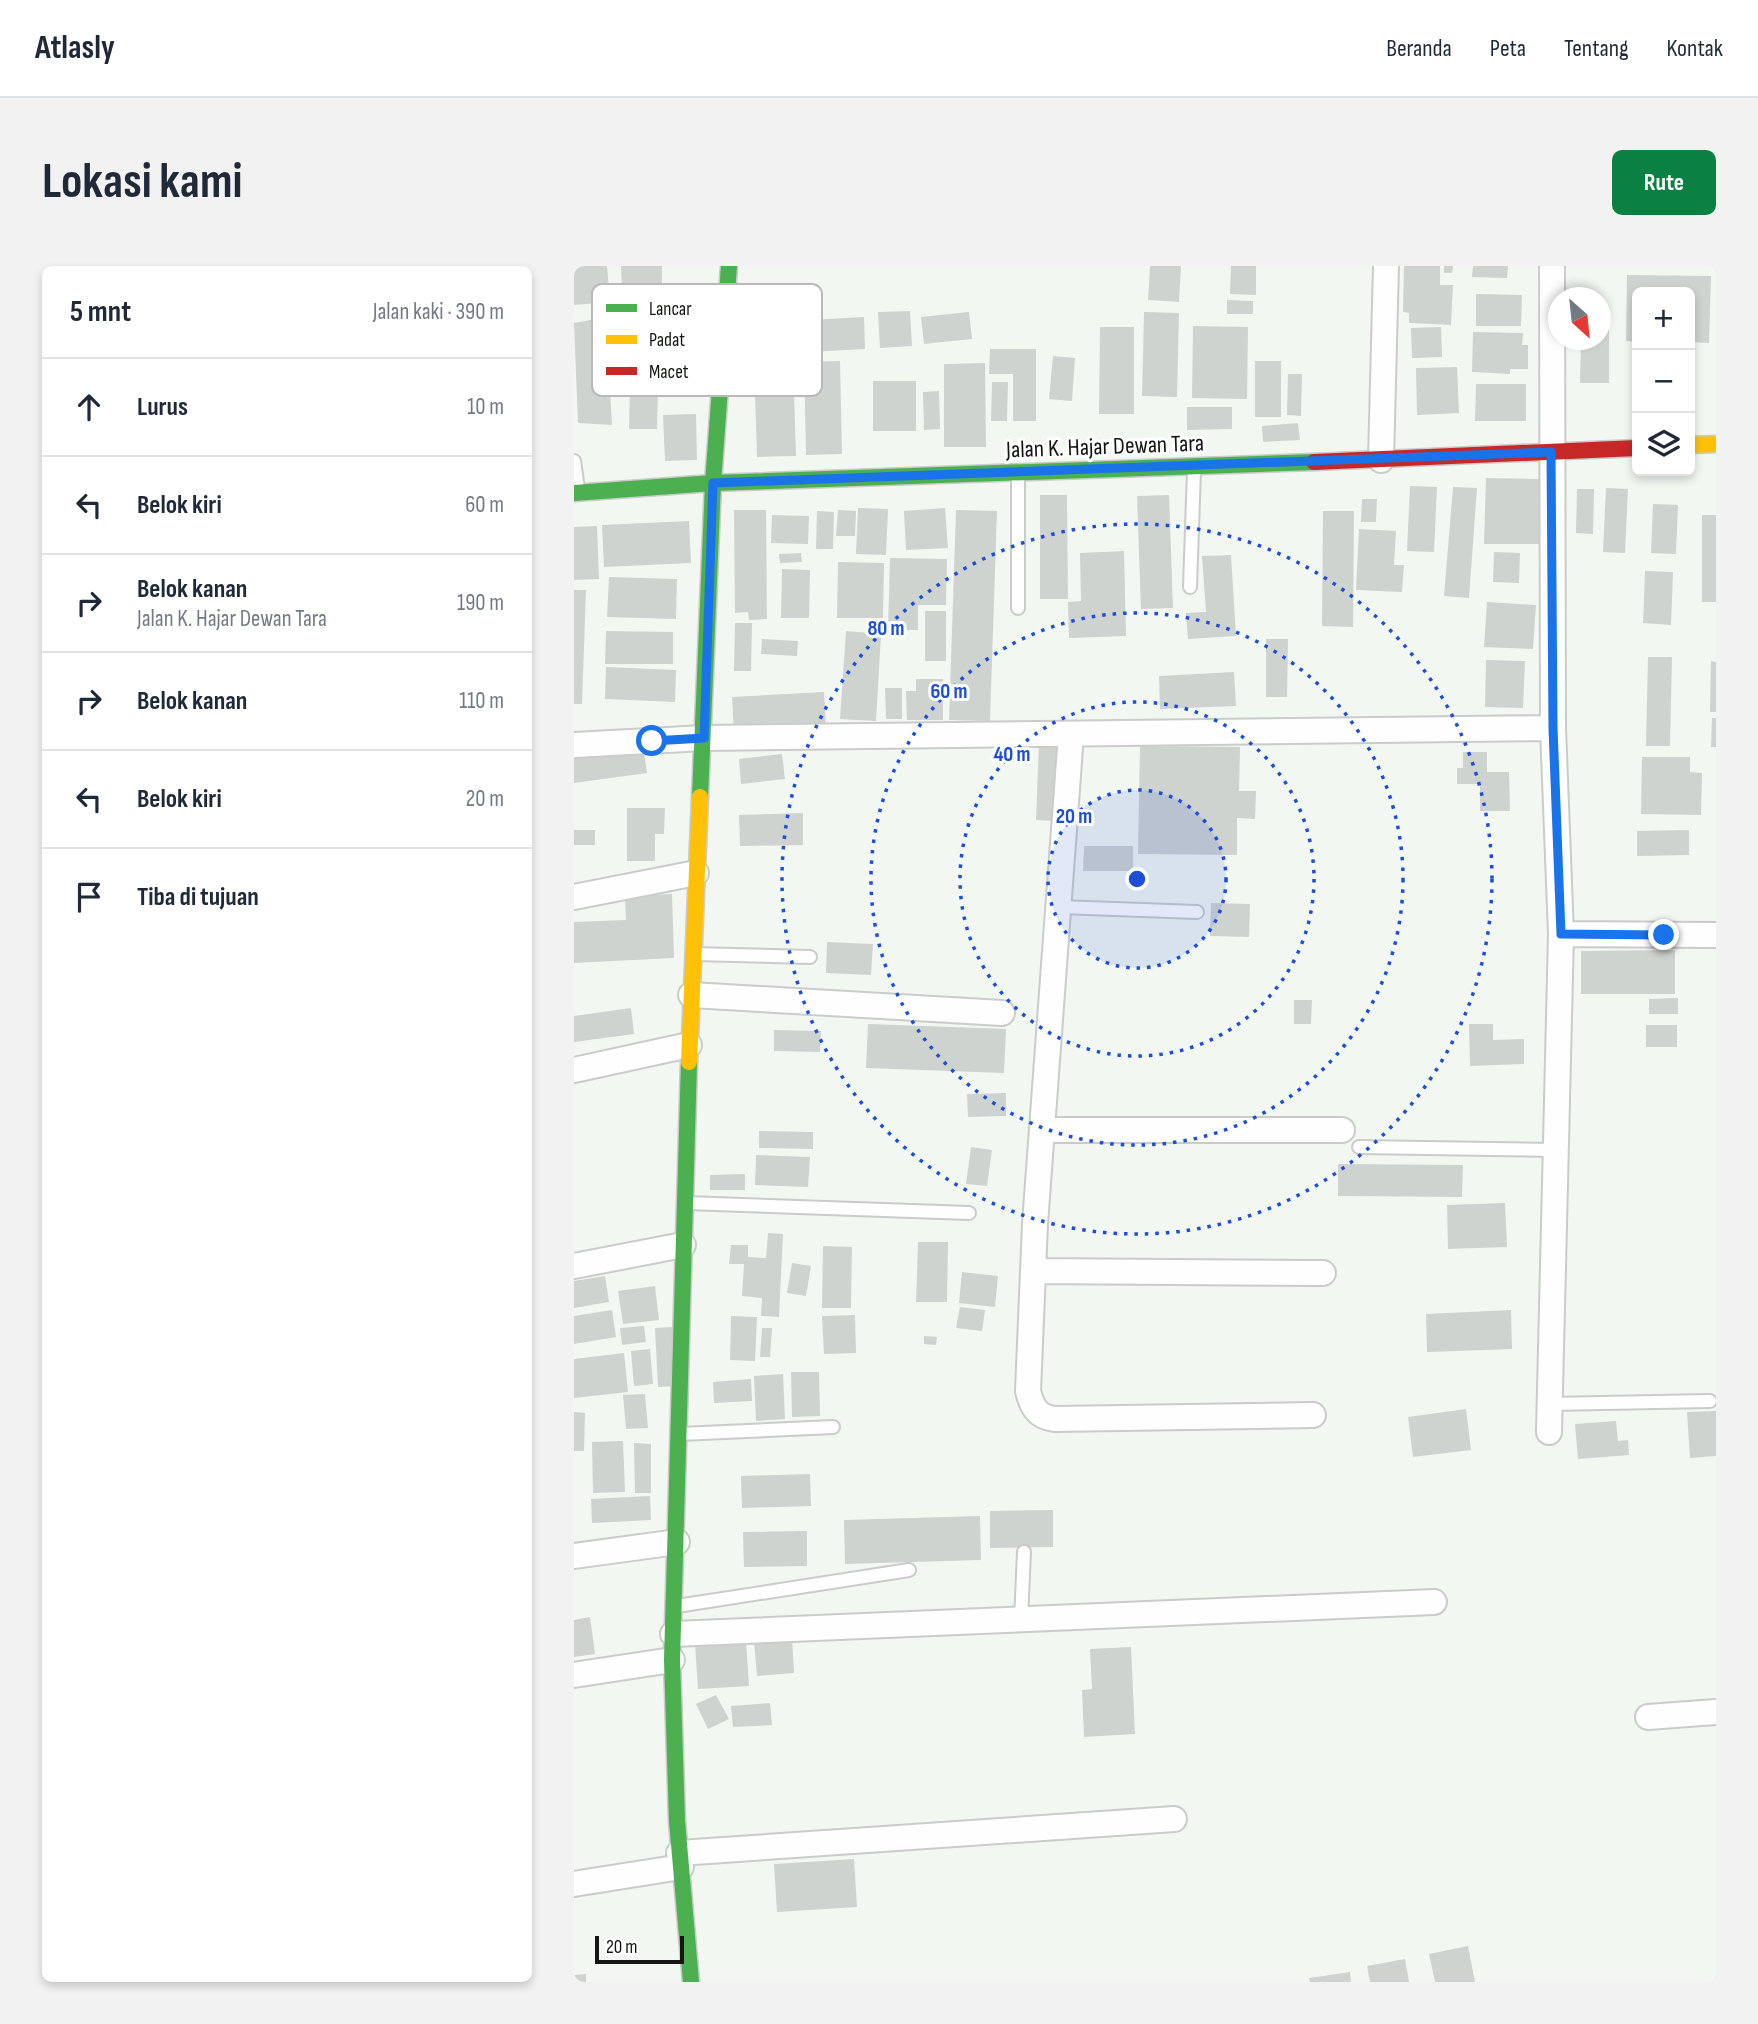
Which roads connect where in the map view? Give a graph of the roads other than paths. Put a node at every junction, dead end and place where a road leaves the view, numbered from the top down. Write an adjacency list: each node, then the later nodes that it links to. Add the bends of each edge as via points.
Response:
1 (729, 266): 4 (street)
2 (1386, 266): 10 (street)
3 (1552, 266): 9 (street)
4 (728, 284)
5 (719, 396): 14 (street)
6 (1716, 444): 7 (street)
7 (1695, 445)
8 (1632, 448): 9 (street, Jalan K. Hajar Dewan Tara)
9 (1551, 452): 10 (street, Jalan K. Hajar Dewan Tara); 18 (street)
10 (1381, 460): 12 (street, Jalan K. Hajar Dewan Tara)
11 (574, 461): 15 (lane)
12 (1194, 466): 13 (street, Jalan K. Hajar Dewan Tara); 16 (lane)
13 (1018, 472): 14 (street, Jalan K. Hajar Dewan Tara); 17 (lane)
14 (713, 483): 15 (street, Jalan K. Hajar Dewan Tara); 20 (street)
15 (576, 493)
16 (1190, 587)
17 (1018, 608)
18 (1553, 728): 19 (street); 26 (street)
19 (1071, 734): 20 (street); 24 (street)
20 (704, 738): 21 (street); 22 (street)
21 (574, 745)
22 (696, 873): 23 (street); 28 (street)
23 (574, 897)
24 (1059, 907): 25 (lane); 34 (street)
25 (1197, 912)
26 (1561, 934): 27 (street); 36 (street)
27 (1716, 935)
28 (693, 954): 29 (lane); 30 (street)
29 (810, 957)
30 (691, 995): 31 (street); 32 (street)
31 (1002, 1013)
32 (689, 1045): 33 (street); 37 (street)
33 (574, 1070)
34 (1042, 1130): 35 (street); 41 (street)
35 (1350, 1139): 36 (lane)
36 (1556, 1150): 44 (street)
37 (684, 1203): 38 (lane); 39 (street)
38 (969, 1213)
39 (683, 1245): 40 (street); 48 (street)
40 (574, 1266)
41 (1033, 1271): 42 (street); 45 (street, via 1028,1391 1039,1414 1055,1419)
42 (1323, 1273)
43 (1710, 1401): 44 (lane)
44 (1550, 1404): 47 (street)
45 (1313, 1415)
46 (834, 1427): 48 (lane)
47 (1549, 1432)
48 (679, 1434): 49 (street)
49 (677, 1542): 51 (street); 54 (street)
50 (1024, 1552): 55 (lane)
51 (574, 1556)
52 (908, 1570): 54 (lane)
53 (1434, 1602): 55 (street)
54 (674, 1606): 56 (street)
55 (1021, 1619): 56 (street)
56 (673, 1634): 57 (street)
57 (672, 1660): 58 (street); 62 (street)
58 (574, 1675)
59 (1716, 1712): 60 (street)
60 (1647, 1717)
61 (1174, 1819): 62 (street)
62 (680, 1860): 63 (street); 64 (street)
63 (574, 1884)
64 (691, 1982)

